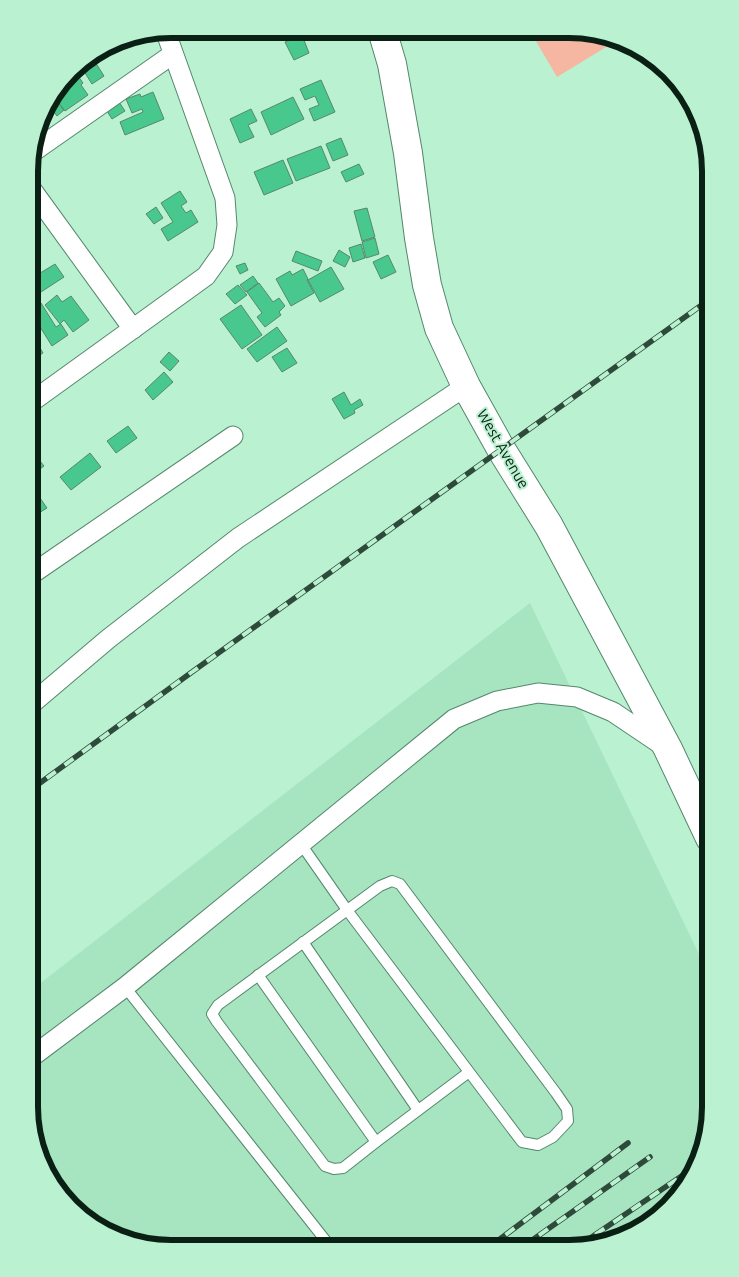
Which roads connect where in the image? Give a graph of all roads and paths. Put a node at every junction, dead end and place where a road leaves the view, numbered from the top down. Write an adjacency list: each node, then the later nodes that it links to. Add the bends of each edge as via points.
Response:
1 (168, 38): 3 (street)
2 (384, 38): 7 (main road, West Avenue, via 408,153 427,285 439,328)
3 (173, 54): 4 (street); 6 (street, via 225,198 227,225 223,252 206,276)
4 (40, 147)
5 (38, 198): 6 (street)
6 (133, 329): 8 (street)
7 (466, 386): 11 (street, via 238,538 108,639); 12 (main road, West Avenue, via 549,526)
8 (38, 397)
9 (233, 436): 10 (street)
10 (38, 570)
11 (38, 698)
12 (668, 749): 13 (main road, West Avenue); 14 (street, via 613,712 577,697 538,693 496,701 454,720)
13 (701, 820)
14 (301, 844): 15 (lane); 18 (street)
15 (347, 910): 16 (lane); 20 (lane); 20 (lane, via 380,886 392,881 400,884 560,1098 567,1110 568,1121 553,1137 538,1145 522,1142)
16 (303, 942): 17 (lane); 21 (lane)
17 (258, 975): 22 (lane); 22 (lane, via 218,1005 212,1014 217,1022 325,1166 343,1168)
18 (125, 987): 19 (street); 23 (lane)
19 (38, 1052)
20 (469, 1072): 21 (lane)
21 (418, 1110): 22 (lane)
22 (376, 1142)
23 (326, 1240)

